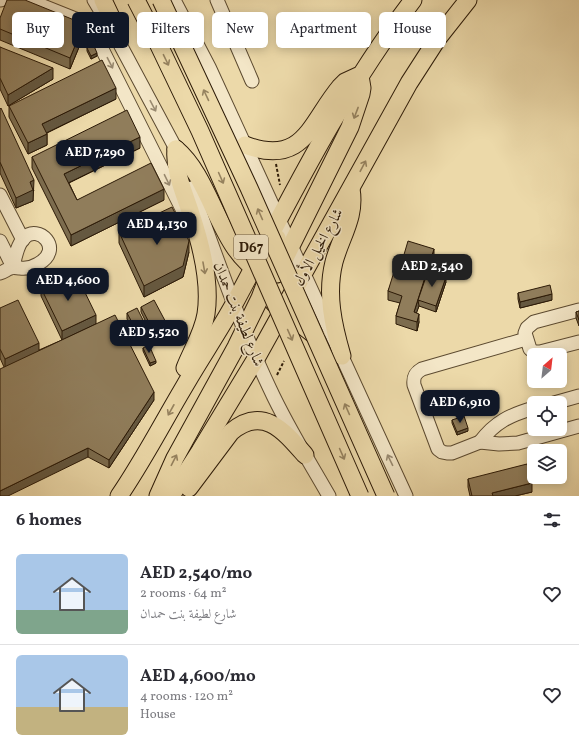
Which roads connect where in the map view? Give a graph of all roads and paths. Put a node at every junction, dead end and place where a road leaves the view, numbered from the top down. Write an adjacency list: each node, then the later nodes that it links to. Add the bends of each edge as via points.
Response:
1 (28, 0): 20 (street, one-way to 20, via 83,22 94,33 185,216)
2 (94, 0): 10 (street, شارع لطيفة بنت حمدان / D67)
3 (103, 0): 11 (main road)
4 (136, 0): 50 (main road, D67, one-way to 50, bridge, via 203,138)
5 (161, 0): 51 (main road, D67, one-way to 5, bridge, via 246,181)
6 (174, 0): 15 (street, D67)
7 (217, 0): 14 (street)
8 (413, 0): 13 (main road)
9 (468, 0): 17 (main road, شارع الخيل الأول, one-way to 9, via 409,83 438,38)
10 (101, 12)
11 (109, 12)
12 (122, 48): 16 (street, شارع لطيفة بنت حمدان / D67, one-way to 16)
13 (360, 76): 15 (main road, via 340,87 305,137 296,144 274,151 259,150); 19 (main road); 23 (main road, one-way to 23, via 362,94 356,114)
14 (252, 82)
15 (245, 145): 19 (street, D67)
16 (176, 149): 20 (main road, via 176,169); 25 (main road, via 191,164 229,236); 30 (street, شارع لطيفة بنت حمدان / D67)
17 (351, 188): 27 (main road, شارع الخيل الأول); 36 (main road, via 351,215 334,264 331,295 331,311)
18 (0, 195): 21 (street)
19 (279, 218): 23 (street, D67); 25 (main road); 28 (main road)
20 (197, 235): 38 (main road, one-way to 38, via 208,292 206,314 200,334 185,368)
21 (23, 240): 24 (street); 24 (street, via 33,234 42,236 49,242 50,252 44,260 31,268)
22 (0, 241): 24 (street)
23 (291, 244): 27 (street, D67); 28 (main road)
24 (13, 267): 26 (street)
25 (252, 268): 28 (main road); 30 (main road)
26 (0, 274)
27 (304, 274): 28 (main road, via 284,279); 31 (main road, شارع الخيل الأول); 36 (street, D67)
28 (271, 278): 29 (main road)
29 (263, 299): 30 (main road, via 242,300); 31 (main road); 33 (main road); 37 (main road)
30 (234, 304): 33 (street, شارع لطيفة بنت حمدان / D67); 38 (main road)
31 (283, 309): 36 (main road); 37 (main road, شارع الخيل الأول)
32 (579, 310): 34 (street, via 534,322 524,333)
33 (244, 330): 37 (street, شارع لطيفة بنت حمدان / D67); 46 (main road, one-way to 33, via 175,458)
34 (526, 339): 35 (street, via 534,352); 43 (street, via 422,370 415,375 414,385 438,448 442,452 452,453)
35 (579, 342)
36 (342, 356): 52 (street, D67, one-way to 36)
37 (257, 357): 44 (street, شارع لطيفة بنت حمدان / D67, via 280,411); 47 (main road, شارع الخيل الأول)
38 (184, 387): 45 (main road, one-way to 45)
39 (579, 396): 40 (street)
40 (567, 399)
41 (527, 410): 43 (street, via 501,421)
42 (579, 426): 43 (street, via 518,442)
43 (480, 442)
44 (305, 455): 48 (main road, via 279,428 267,422 248,422 231,432); 49 (street, شارع لطيفة بنت حمدان / D67)
45 (119, 496)
46 (158, 496)
47 (171, 496)
48 (182, 496)
49 (328, 496)
50 (360, 496)
51 (386, 496)
52 (406, 496)

